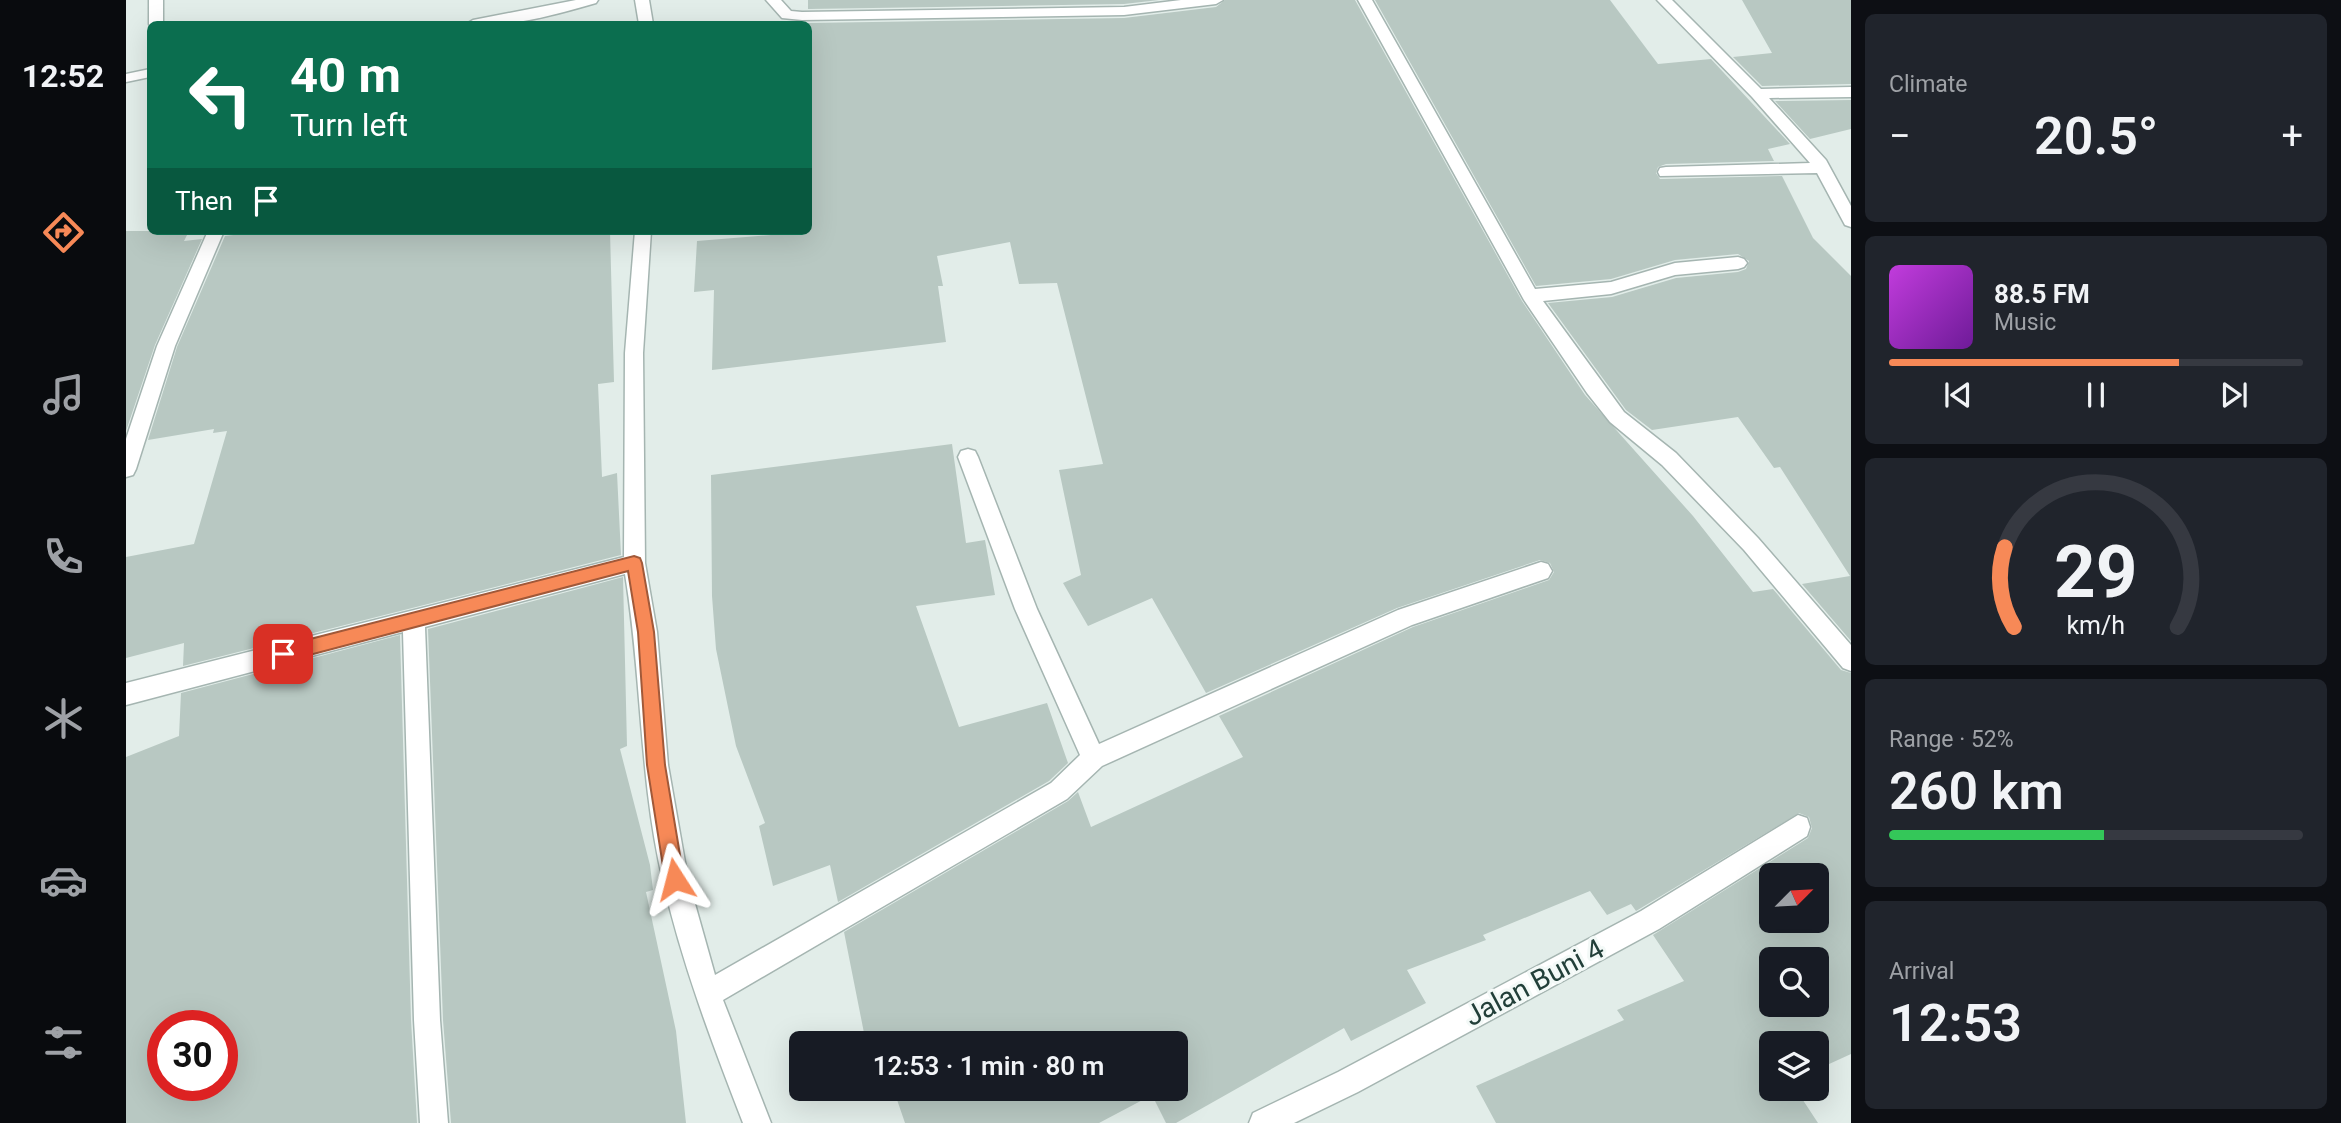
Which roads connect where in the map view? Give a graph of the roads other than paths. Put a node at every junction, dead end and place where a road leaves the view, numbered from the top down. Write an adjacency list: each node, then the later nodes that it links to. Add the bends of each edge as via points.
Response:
1 (156, 0): 10 (street)
2 (497, 0): 9 (street)
3 (591, 0): 9 (street)
4 (642, 0): 12 (street)
5 (772, 0): 6 (street, via 787,15 802,16 1124,11)
6 (1216, 0)
7 (1365, 0): 23 (street)
8 (1664, 0): 16 (street)
9 (503, 19): 11 (street)
10 (156, 21)
11 (491, 21)
12 (646, 21)
13 (147, 74): 14 (street)
14 (126, 78)
15 (1851, 92): 16 (street)
16 (1758, 94): 17 (street)
17 (1822, 168): 18 (street); 19 (street)
18 (1666, 172)
19 (1851, 221)
20 (214, 235): 25 (street, via 166,346)
21 (643, 235): 26 (street, via 634,353)
22 (1738, 263): 23 (street, via 1675,269 1611,288)
23 (1530, 296): 29 (street, via 1617,417 1669,459 1733,525)
24 (968, 457): 31 (street, via 1035,636)
25 (126, 470)
26 (634, 563): 28 (street); 33 (street, via 646,632 656,765 675,879)
27 (1541, 571): 31 (street, via 1406,617)
28 (414, 621): 30 (street); 34 (street, via 427,1020)
29 (1851, 661)
30 (126, 694)
31 (1094, 758): 33 (street, via 1059,791)
32 (1798, 827): 36 (street, Jalan Buni 4, via 1650,920 1348,1082)
33 (707, 994): 35 (street)
34 (435, 1123)
35 (757, 1123)
36 (1262, 1123)

